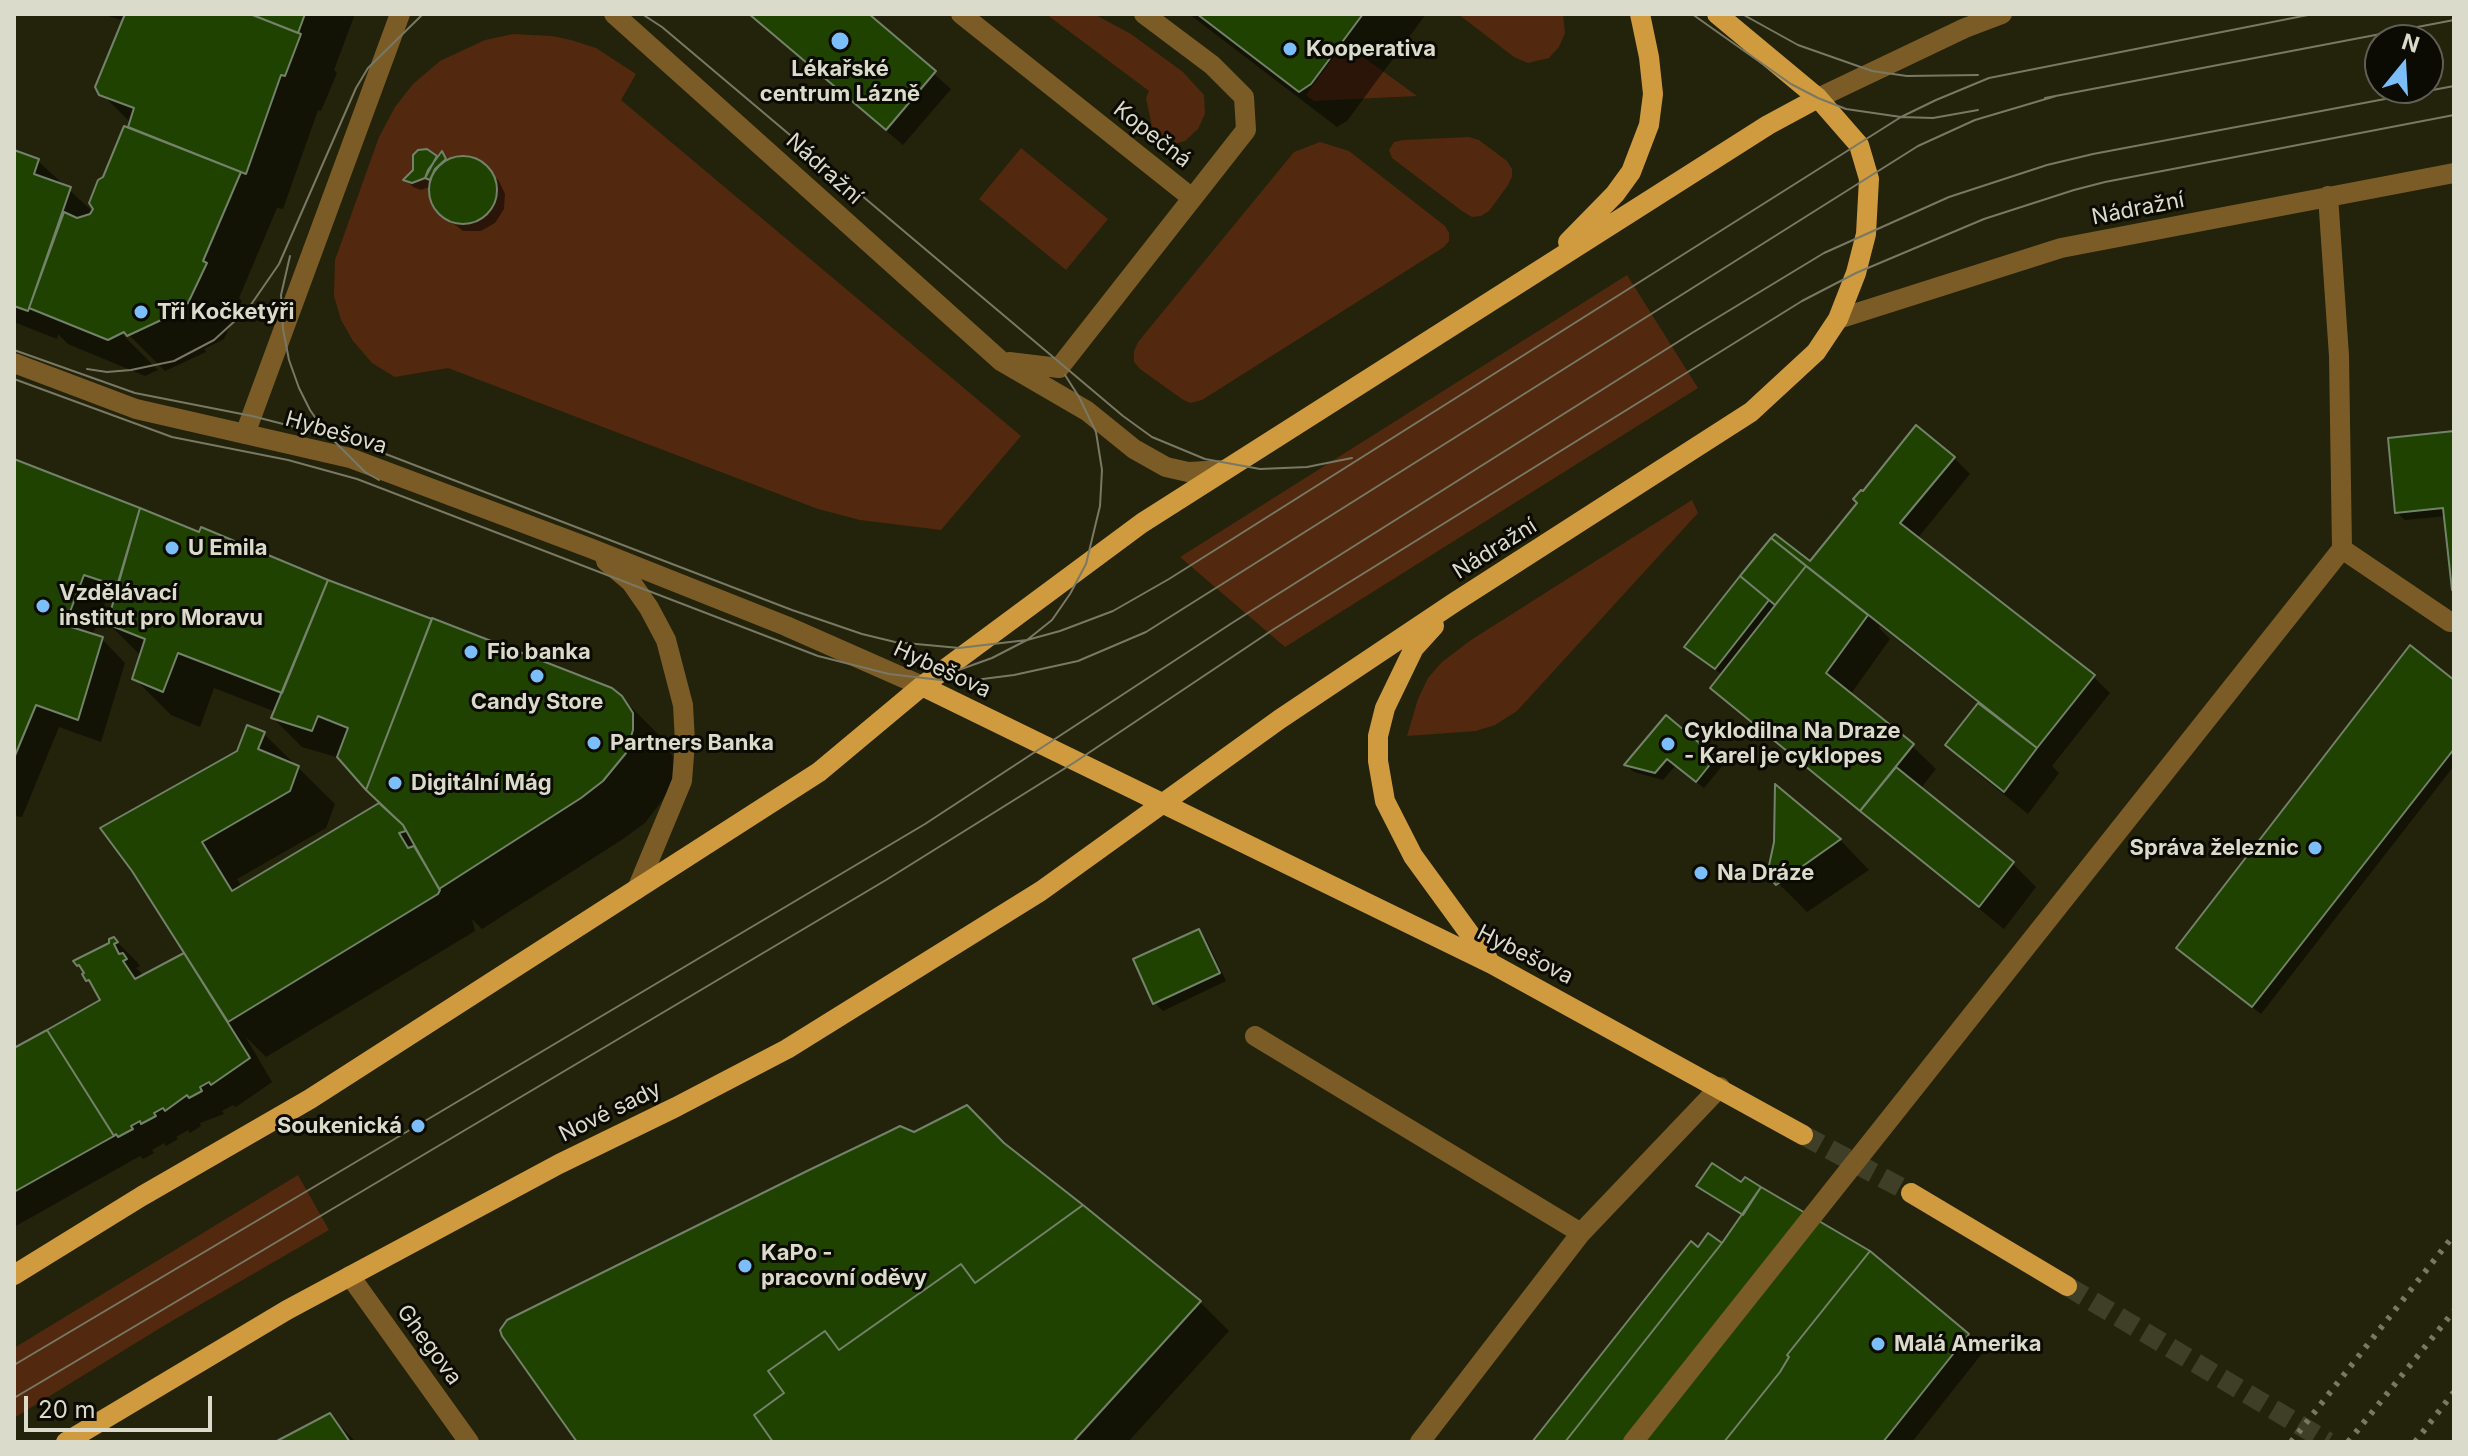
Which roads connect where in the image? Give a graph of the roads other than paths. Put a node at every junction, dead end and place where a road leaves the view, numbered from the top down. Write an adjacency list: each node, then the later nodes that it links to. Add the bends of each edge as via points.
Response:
1 (400, 14): 16 (street)
2 (614, 14): 14 (street, Nádražní)
3 (961, 14): 11 (street, Kopečná)
4 (1144, 14): 11 (street, Kopečná, via 1212,65 1244,97 1246,130)
5 (1640, 14): 12 (main road, via 1653,94 1641,150 1615,194)
6 (1717, 14): 8 (main road, Nádražní)
7 (2002, 14): 8 (street)
8 (1818, 98): 12 (main road); 13 (main road, Nádražní, via 1859,145 1869,179 1866,234)
9 (2454, 173): 10 (street, Nádražní)
10 (2328, 196): 13 (street, Nádražní, via 2061,248); 19 (street, via 2339,356)
11 (1192, 198): 14 (street, via 1059,368)
12 (1543, 268): 17 (main road)
13 (1838, 319): 20 (main road, Nádražní, via 1816,352 1751,412)
14 (1001, 361): 17 (street, Nádražní, via 1087,411 1166,467)
15 (14, 363): 16 (street, Hybešova, via 136,409)
16 (245, 434): 18 (street, Hybešova, via 350,458)
17 (1225, 470): 22 (main road, via 1115,542)
18 (590, 548): 22 (street, Hybešova); 24 (street, via 631,582 649,608 666,640 683,705 682,781)
19 (2342, 549): 21 (street); 37 (street)
20 (1455, 602): 23 (main road, Nádražní); 25 (main road, via 1414,648 1398,676 1378,736 1378,761 1385,801 1413,856)
21 (2454, 622)
22 (922, 686): 23 (main road, Hybešova); 24 (main road, via 819,772)
23 (1162, 803): 25 (main road, Hybešova); 32 (main road, Nové sady, via 1041,891 787,1049)
24 (637, 889): 31 (main road, via 310,1099)
25 (1492, 964): 27 (main road, Hybešova)
26 (1255, 1036): 30 (street)
27 (1720, 1087): 28 (main road, Hybešova); 30 (street)
28 (1803, 1135)
29 (1911, 1193): 33 (main road)
30 (1581, 1233): 36 (street)
31 (14, 1275)
32 (350, 1276): 34 (main road, Nové sady); 35 (street, Ghegova)
33 (2067, 1286)
34 (66, 1442)
35 (469, 1442)
36 (1420, 1442)
37 (1633, 1442)

